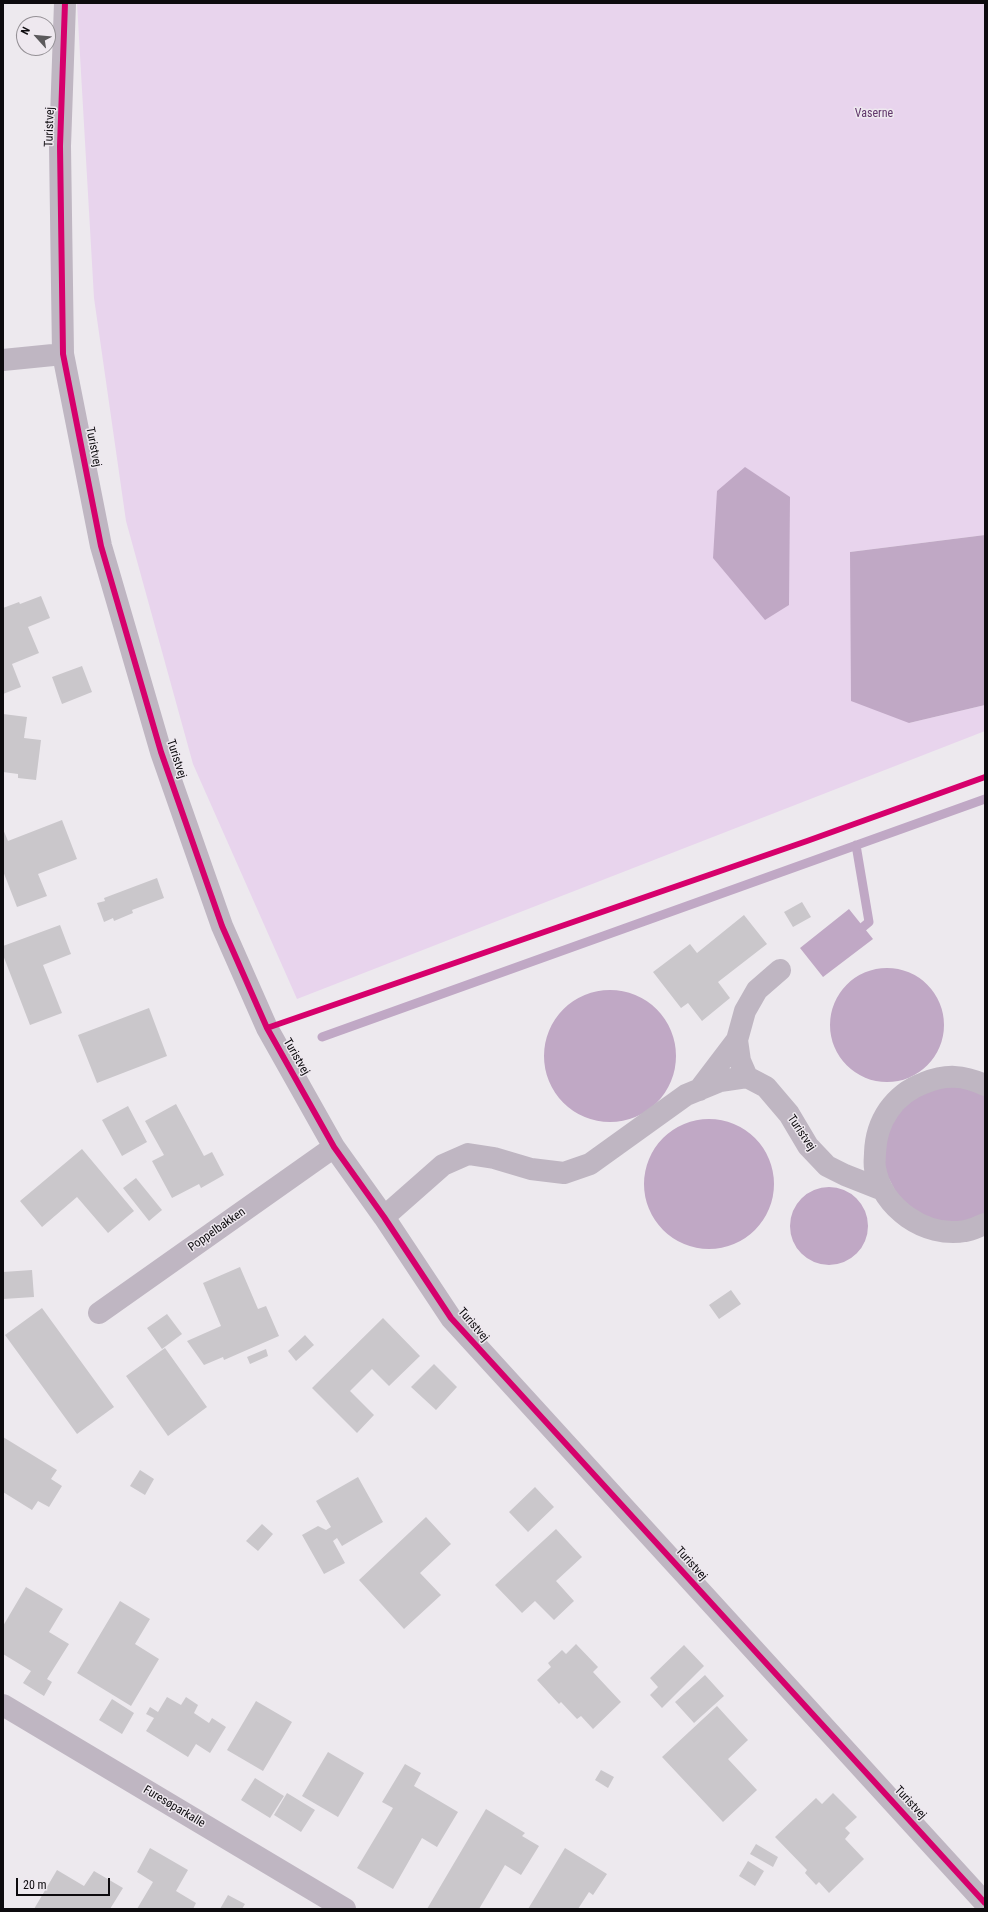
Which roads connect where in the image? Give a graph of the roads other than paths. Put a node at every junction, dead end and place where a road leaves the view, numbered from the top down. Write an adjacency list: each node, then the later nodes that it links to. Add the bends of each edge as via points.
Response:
1 (65, 3): 2 (street, Turistvej, via 60,146)
2 (63, 354): 3 (street); 9 (street, Turistvej, via 101,546 161,752 222,926 267,1028)
3 (3, 360)
4 (780, 970): 5 (street, via 757,990 745,1011)
5 (737, 1040): 6 (street, via 740,1061); 8 (street)
6 (747, 1077): 8 (street, via 720,1081); 10 (street, Turistvej, via 766,1087 789,1114 808,1146 827,1166)
7 (985, 1085): 10 (street, via 969,1078 938,1077 910,1088 888,1109 876,1137 875,1168)
8 (699, 1090): 11 (street, via 686,1095 590,1164 564,1173 531,1169 494,1158 468,1154 443,1165)
9 (334, 1147): 11 (street, Turistvej); 13 (street, Poppelbakken)
10 (883, 1190): 12 (street, via 907,1218 935,1231 965,1231)
11 (384, 1217): 15 (street, Turistvej, via 451,1318)
12 (985, 1224)
13 (99, 1313)
14 (3, 1705): 16 (street, Furesøparkalle)
15 (985, 1903)
16 (345, 1909)

